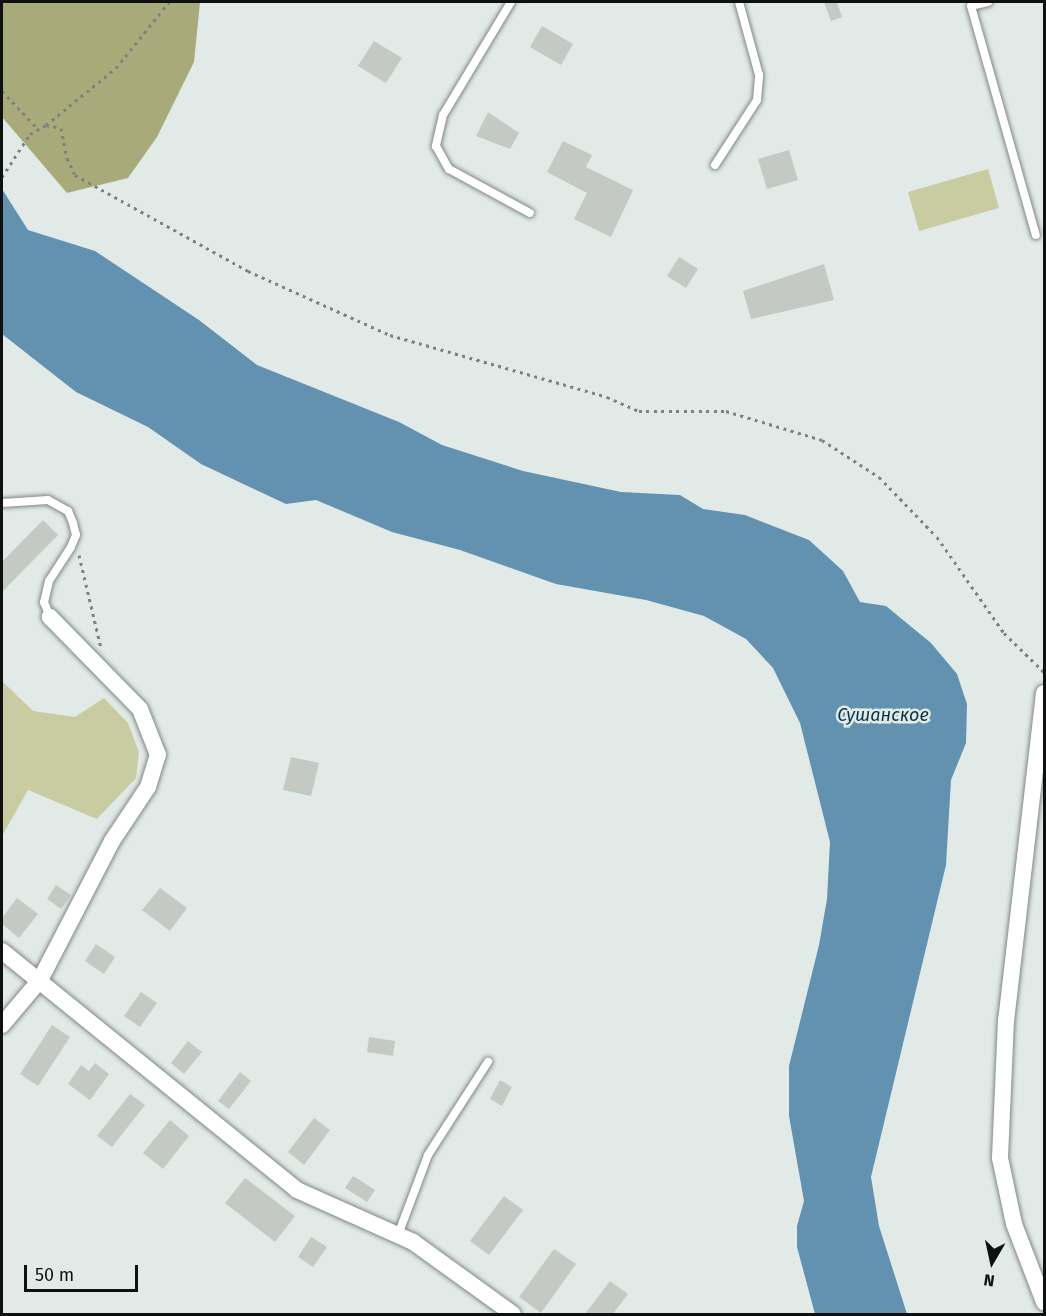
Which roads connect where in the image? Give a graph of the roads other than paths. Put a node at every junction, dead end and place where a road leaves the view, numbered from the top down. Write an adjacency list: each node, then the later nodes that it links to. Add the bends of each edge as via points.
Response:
1 (511, 2): 6 (lane, via 444,115 436,146 449,169)
2 (739, 2): 5 (lane, via 759,75 757,100)
3 (988, 2): 4 (lane)
4 (971, 4): 7 (lane)
5 (715, 165)
6 (530, 213)
7 (1036, 235)
8 (2, 503): 9 (lane, via 48,500 68,511 76,535 49,581 44,602)
9 (50, 617): 12 (street, via 140,709 158,755 148,787 112,841)
10 (1044, 693): 16 (street, via 1005,1020 1000,1158 1014,1224)
11 (2, 951): 12 (street)
12 (40, 980): 13 (street); 15 (street, via 297,1190)
13 (2, 1025)
14 (488, 1062): 15 (lane, via 428,1155)
15 (398, 1235): 18 (street)
16 (1038, 1272): 17 (street)
17 (1044, 1302)
18 (513, 1314)

